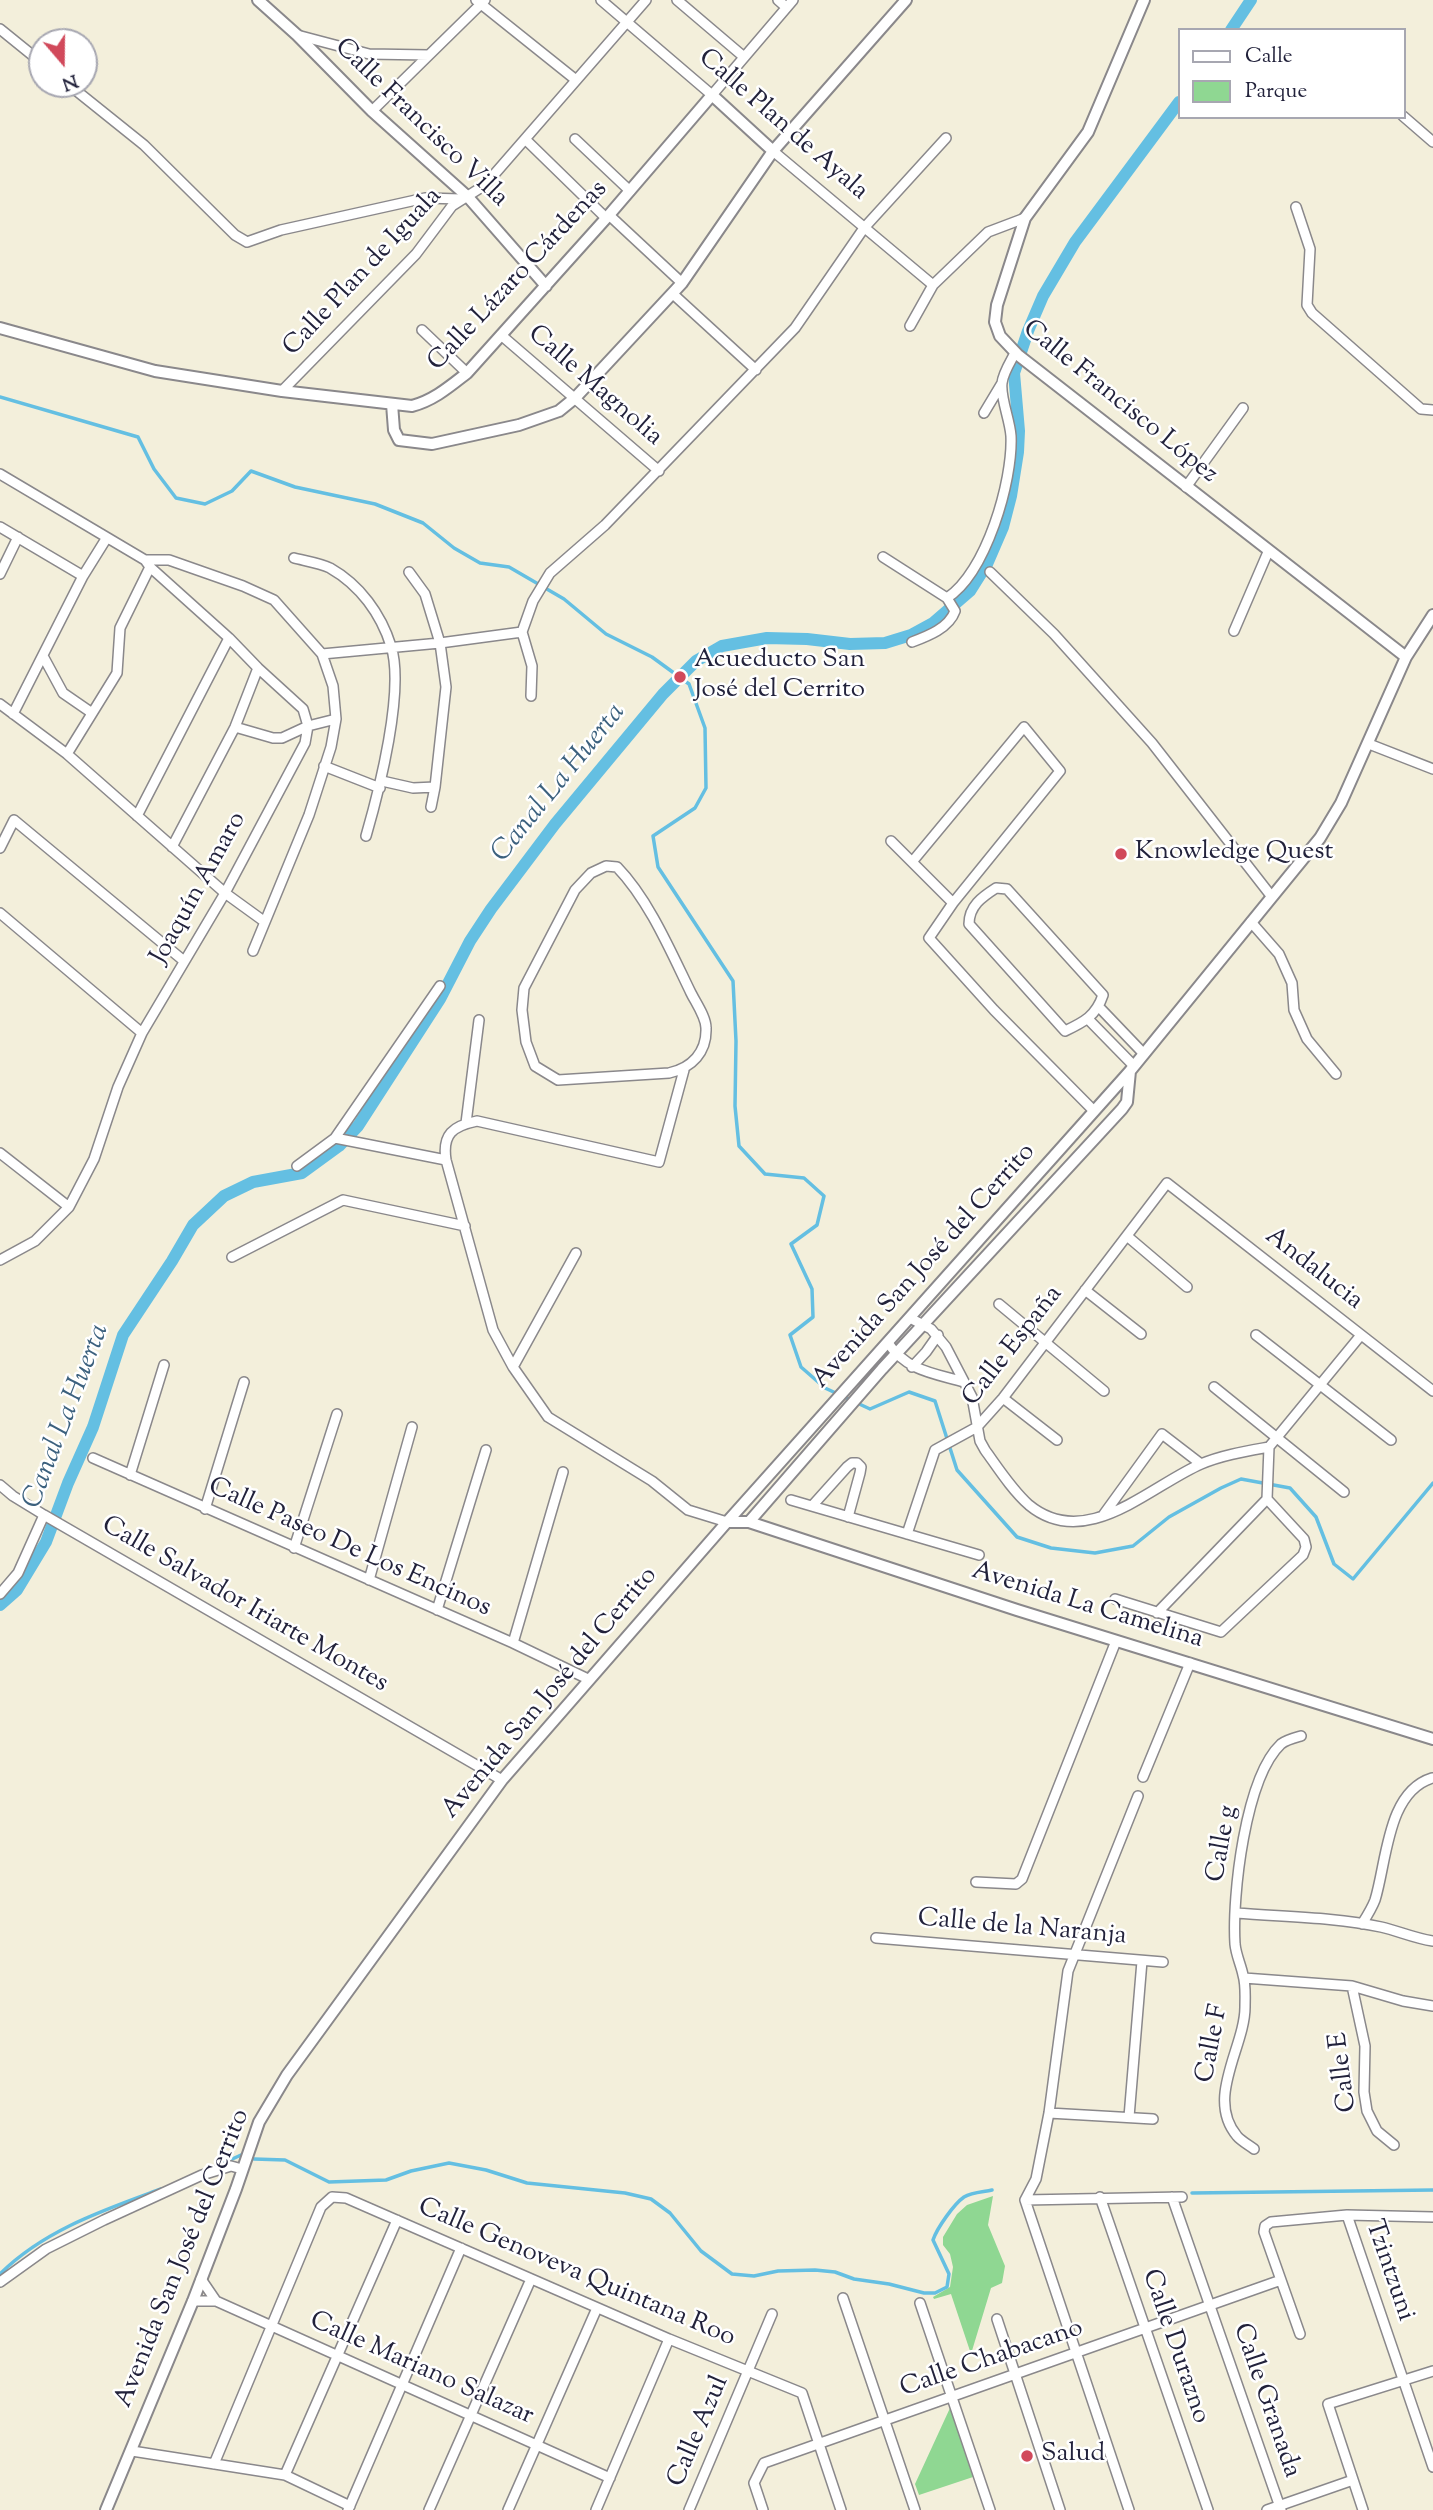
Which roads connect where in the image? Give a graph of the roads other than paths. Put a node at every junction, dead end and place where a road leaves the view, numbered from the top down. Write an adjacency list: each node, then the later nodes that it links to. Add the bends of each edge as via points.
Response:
1 (258, 0): 12 (street, Calle Francisco Villa)
2 (601, 0): 10 (street, Calle Plan de Ayala)
3 (646, 0): 10 (street, Calle Plan de Iguala)
4 (677, 0): 15 (street)
5 (778, 0): 9 (street)
6 (905, 0): 25 (street)
7 (481, 1): 14 (street); 16 (street)
8 (1142, 1): 30 (street, Calle Francisco López, via 1088,132)
9 (789, 4): 15 (street, Calle Lázaro Cárdenas)
10 (628, 22): 16 (street, Calle Plan de Iguala); 17 (street, Calle Plan de Ayala)
11 (0, 29): 13 (street)
12 (297, 35): 14 (street, via 369,54); 19 (street, Calle Francisco Villa)
13 (28, 52)
14 (429, 55): 19 (street)
15 (744, 57): 17 (street, Calle Lázaro Cárdenas)
16 (576, 80): 22 (street, Calle Plan de Iguala)
17 (712, 95): 25 (street, Calle Plan de Ayala); 26 (street, Calle Lázaro Cárdenas)
18 (85, 98): 27 (street, via 144,145 247,242 425,198)
19 (372, 111): 27 (street, Calle Francisco Villa)
20 (1405, 118): 24 (street)
21 (946, 138): 31 (street)
22 (525, 139): 27 (street, Calle Plan de Iguala, via 485,185); 29 (street)
23 (575, 139): 26 (street)
24 (1433, 142)
25 (773, 151): 31 (street, Calle Plan de Ayala); 32 (street)
26 (630, 191): 29 (street, Calle Lázaro Cárdenas)
27 (465, 198): 34 (street, Calle Francisco Villa); 44 (street, Calle Plan de Iguala, via 452,206 416,254)
28 (1296, 207): 48 (street, via 1310,249 1307,304 1312,313 1421,409)
29 (608, 217): 32 (street); 34 (street, Calle Lázaro Cárdenas)
30 (1024, 218): 33 (street, via 988,232); 40 (street, Calle Francisco López, via 995,321 1000,336)
31 (864, 228): 33 (street, Calle Plan de Ayala); 41 (street, via 795,328)
32 (682, 284): 35 (street)
33 (933, 285): 36 (street)
34 (546, 286): 39 (street, Calle Lázaro Cárdenas)
35 (673, 294): 41 (street); 45 (street)
36 (910, 326)
37 (0, 328): 44 (street, Calle Lázaro Cárdenas, via 155,370)
38 (422, 330): 42 (street)
39 (501, 335): 42 (street, Calle Lázaro Cárdenas); 45 (street, Calle Magnolia)
40 (1018, 355): 43 (street); 52 (street, Calle Francisco López)
41 (756, 370): 50 (street)
42 (467, 373): 46 (street, Calle Lázaro Cárdenas, via 426,402)
43 (1002, 383): 49 (street); 64 (street, via 1011,437 1007,479 985,551)
44 (282, 391): 46 (street, Calle Lázaro Cárdenas)
45 (575, 398): 46 (street, via 559,411 519,425 432,444 399,440); 50 (street, Calle Magnolia)
46 (392, 404)
47 (1243, 408): 52 (street)
48 (1433, 410)
49 (984, 413)
50 (659, 471): 67 (street, via 550,573)
51 (0, 474): 55 (street)
52 (1186, 488): 56 (street, Calle Francisco López)
53 (0, 527): 54 (street)
54 (18, 537): 62 (street); 63 (street)
55 (106, 539): 59 (street); 63 (street)
56 (1268, 552): 66 (street); 74 (street, Calle Francisco López)
57 (883, 557): 64 (street)
58 (295, 558): 71 (street, via 330,568 370,600)
59 (148, 564): 68 (street); 72 (street, via 170,560 274,600); 78 (street, via 120,628 117,673)
60 (409, 572): 70 (street, via 425,594)
61 (990, 572): 97 (street, via 1054,634 1152,743)
62 (0, 574)
63 (83, 576): 73 (street)
64 (951, 604): 69 (street, via 952,619)
65 (1433, 615): 74 (street, Avenida San José del Cerrito)
66 (1234, 631)
67 (522, 632): 70 (street); 76 (street, via 532,666)
68 (229, 638): 75 (street); 90 (street)
69 (912, 642)
70 (440, 643): 71 (street); 88 (street, via 446,687)
71 (392, 648): 72 (street); 87 (street, via 395,689)
72 (322, 654): 80 (street, via 333,686)
73 (43, 656): 78 (street, via 63,693); 79 (street)
74 (1406, 657): 83 (street, Avenida San José del Cerrito)
75 (258, 668): 81 (street, via 303,709); 82 (street)
76 (531, 696)
77 (0, 704): 79 (street)
78 (92, 713): 84 (street)
79 (13, 714): 84 (street)
80 (336, 719): 81 (street); 85 (street)
81 (308, 726): 82 (street, via 282,738); 96 (street, Joaquín Amaro, via 304,743)
82 (235, 727): 93 (street)
83 (1369, 744): 86 (street); 97 (street, Avenida San José del Cerrito, via 1320,838)
84 (67, 754): 90 (street)
85 (324, 766): 87 (street); 100 (street)
86 (1433, 769)
87 (381, 785): 88 (street); 91 (street)
88 (435, 787): 89 (street)
89 (431, 807)
90 (136, 816): 93 (street)
91 (366, 836)
92 (891, 841): 95 (street)
93 (172, 847): 96 (street)
94 (0, 848): 103 (street, via 14,820)
95 (912, 862): 98 (street); 98 (street, via 1024,727 1060,771)
96 (225, 893): 100 (street); 103 (street, Joaquín Amaro)
97 (1272, 897): 101 (street, Avenida San José del Cerrito)
98 (953, 903): 115 (street, via 929,938)
99 (0, 914): 108 (street)
100 (265, 922): 102 (street)
101 (1251, 922): 109 (street, Avenida San José del Cerrito); 112 (street, via 1279,954 1307,1039)
102 (253, 951)
103 (184, 961): 108 (street, Joaquín Amaro)
104 (440, 985): 117 (street)
105 (1099, 1007): 107 (street); 107 (street, via 1103,995 1007,889 996,888 980,898 969,915 969,924 1065,1031); 109 (street)
106 (479, 1020): 116 (street)
107 (1089, 1020): 110 (street)
108 (142, 1033): 122 (street, Joaquín Amaro, via 94,1159)
109 (1144, 1054): 110 (street, Avenida San José del Cerrito)
110 (1132, 1069): 113 (street, Avenida San José del Cerrito); 114 (street, Avenida San José del Cerrito)
111 (684, 1070): 111 (street, via 705,1042 706,1024 629,879 617,867 606,866 591,873 575,890 524,988 526,1042 535,1066 558,1080); 116 (street, via 659,1163 477,1121)
112 (1336, 1074)
113 (1108, 1096): 114 (street, via 1119,1095); 115 (street, Avenida San José del Cerrito)
114 (1122, 1109): 132 (street, Avenida San José del Cerrito)
115 (1094, 1111): 131 (street, Avenida San José del Cerrito)
116 (466, 1123): 119 (street, via 448,1136)
117 (336, 1138): 119 (street); 120 (street)
118 (0, 1153): 122 (street)
119 (446, 1160): 123 (street)
120 (297, 1166)
121 (1167, 1184): 124 (street, Calle España); 136 (street, Andalucia)
122 (69, 1207): 127 (street, Joaquín Amaro, via 35,1241)
123 (465, 1226): 126 (street, via 343,1200); 141 (street, via 493,1330)
124 (1127, 1236): 128 (street); 129 (street, Calle España)
125 (576, 1253): 141 (street)
126 (232, 1257)
127 (0, 1261)
128 (1187, 1287)
129 (1086, 1290): 133 (street); 138 (street, Calle España)
130 (999, 1304): 138 (street)
131 (910, 1318): 132 (street, Calle España); 137 (street, Avenida San José del Cerrito)
132 (924, 1324): 134 (street, Calle España); 139 (street, Avenida San José del Cerrito)
133 (1141, 1334)
134 (938, 1335): 142 (street); 144 (street, Calle España)
135 (1256, 1335): 145 (street)
136 (1361, 1335): 145 (street); 148 (street, Andalucia)
137 (888, 1343): 139 (street, Calle España); 171 (street, Avenida San José del Cerrito)
138 (1045, 1343): 147 (street); 149 (street, Calle España)
139 (896, 1354): 142 (street, Calle España); 172 (street, Avenida San José del Cerrito)
140 (164, 1366): 161 (street)
141 (513, 1367): 171 (street, via 548,1418 652,1481 688,1510)
142 (912, 1367): 144 (street, Calle España)
143 (244, 1381): 167 (street)
144 (964, 1382): 152 (street, via 976,1408)
145 (1319, 1385): 153 (street); 155 (street)
146 (1214, 1387): 153 (street)
147 (1104, 1391)
148 (1433, 1391)
149 (1003, 1398): 152 (street, Calle España); 154 (street)
150 (337, 1414): 174 (street)
151 (412, 1427): 176 (street)
152 (978, 1427): 168 (street, via 985,1450 1029,1505 1055,1520 1080,1521); 173 (street, Calle España, via 932,1454)
153 (1278, 1437): 156 (street); 163 (street)
154 (1057, 1440)
155 (1391, 1440)
156 (1269, 1447): 159 (street); 164 (street)
157 (486, 1450): 179 (street)
158 (93, 1458): 161 (street, Calle Paseo De Los Encinos)
159 (1201, 1464): 168 (street, via 1135,1503); 168 (street, via 1162,1434)
160 (563, 1472): 182 (street)
161 (130, 1475): 167 (street, Calle Paseo De Los Encinos)
162 (0, 1485): 169 (street, Calle Salvador Iriarte Montes)
163 (1344, 1492)
164 (1267, 1495): 180 (street); 180 (street, via 1304,1539 1303,1555 1221,1632)
165 (791, 1500): 166 (street)
166 (812, 1506): 170 (street); 170 (street, via 847,1467 857,1463 860,1473)
167 (205, 1509): 174 (street, Calle Paseo De Los Encinos)
168 (1103, 1515)
169 (46, 1516): 177 (street, via 18,1573); 189 (street, Calle Salvador Iriarte Montes)
170 (848, 1517): 173 (street)
171 (727, 1522): 172 (street, Avenida La Camelina); 184 (street, Avenida San José del Cerrito)
172 (749, 1522): 181 (street, Avenida La Camelina)
173 (907, 1534): 175 (street)
174 (294, 1548): 176 (street, Calle Paseo De Los Encinos)
175 (979, 1555)
176 (369, 1580): 179 (street, Calle Paseo De Los Encinos)
177 (0, 1594)
178 (1115, 1599): 180 (street)
179 (437, 1610): 182 (street, Calle Paseo De Los Encinos)
180 (1157, 1613)
181 (1116, 1640): 183 (street, Avenida La Camelina); 191 (street, via 1022,1879 1016,1884)
182 (513, 1643): 184 (street, Calle Paseo De Los Encinos)
183 (1190, 1663): 186 (street, Avenida La Camelina); 187 (street)
184 (588, 1679): 189 (street, Avenida San José del Cerrito)
185 (1301, 1736): 192 (street, Calle g, via 1284,1742 1273,1753 1254,1796 1239,1860)
186 (1433, 1739)
187 (1143, 1777)
188 (1432, 1778): 193 (street, via 1421,1781 1405,1797 1388,1840 1374,1903)
189 (502, 1780): 207 (street, Avenida San José del Cerrito, via 287,2075 260,2122)
190 (1138, 1796): 196 (street)
191 (976, 1882)
192 (1236, 1913): 193 (street); 199 (street, Calle g, via 1235,1947)
193 (1362, 1924): 195 (street)
194 (877, 1938): 196 (street, Calle de la Naranja)
195 (1433, 1941)
196 (1074, 1955): 197 (street, Calle de la Naranja); 202 (street)
197 (1142, 1961): 198 (street, Calle de la Naranja); 203 (street)
198 (1163, 1962)
199 (1244, 1978): 200 (street); 206 (street, Calle F, via 1245,2011 1225,2100 1237,2136)
200 (1352, 1986): 201 (street); 205 (street, Calle E, via 1366,2046 1367,2111 1377,2131)
201 (1433, 2006)
202 (1049, 2113): 203 (street); 209 (street, via 1036,2179)
203 (1129, 2118): 204 (street)
204 (1153, 2119)
205 (1394, 2145)
206 (1254, 2149)
207 (242, 2169): 214 (street, Avenida San José del Cerrito); 217 (street, via 231,2166 202,2175 104,2220 46,2249)
208 (1100, 2197): 209 (street); 222 (street, Calle Granada, via 1177,2197); 227 (street, Calle Durazno)
209 (1024, 2200): 230 (street)
210 (1347, 2215): 211 (street); 216 (street, via 1265,2226); 235 (street, Tzintzuni)
211 (1433, 2217)
212 (397, 2220): 213 (street, Calle Genoveva Quintana Roo); 226 (street, Calle Genoveva Quintana Roo, via 346,2198 332,2197 321,2207); 231 (street)
213 (461, 2248): 215 (street, Calle Genoveva Quintana Roo); 236 (street)
214 (201, 2279): 219 (street, Avenida San José del Cerrito); 220 (street)
215 (531, 2279): 223 (street, Calle Genoveva Quintana Roo); 238 (street)
216 (1281, 2280): 222 (street, Calle Chabacano); 228 (street)
217 (0, 2282)
218 (844, 2298): 239 (street)
219 (193, 2301): 220 (street, Calle Mariano Salazar); 242 (street, Avenida San José del Cerrito)
220 (216, 2301): 226 (street, Calle Mariano Salazar)
221 (919, 2303): 237 (street)
222 (1210, 2305): 227 (street, Calle Chabacano); 249 (street, Calle Granada)
223 (597, 2308): 229 (street, Calle Genoveva Quintana Roo); 241 (street)
224 (772, 2314): 232 (street, Calle Azul)
225 (997, 2319): 234 (street)
226 (271, 2325): 231 (street, Calle Mariano Salazar); 243 (street)
227 (1145, 2328): 230 (street, Calle Chabacano); 261 (street, Calle Durazno)
228 (1300, 2334)
229 (669, 2339): 232 (street, Calle Genoveva Quintana Roo); 246 (street)
230 (1076, 2353): 234 (street, Calle Chabacano); 260 (street)
231 (338, 2355): 236 (street, Calle Mariano Salazar); 245 (street)
232 (749, 2371): 240 (street, Calle Genoveva Quintana Roo, via 802,2393); 254 (street, Calle Azul)
233 (1433, 2371): 235 (street)
234 (1015, 2374): 237 (street, Calle Chabacano); 259 (street)
235 (1403, 2380): 244 (street, Tzintzuni); 247 (street, via 1328,2404)
236 (402, 2384): 238 (street, Calle Mariano Salazar); 248 (street)
237 (951, 2397): 239 (street, Calle Chabacano); 258 (street)
238 (471, 2415): 241 (street, Calle Mariano Salazar); 251 (street)
239 (884, 2420): 240 (street, Calle Chabacano); 257 (street)
240 (819, 2443): 255 (street, Calle Chabacano, via 764,2463 754,2483); 256 (street)
241 (537, 2445): 246 (street, Calle Mariano Salazar); 252 (street)
242 (132, 2451): 243 (street); 250 (street, Avenida San José del Cerrito)
243 (214, 2464): 245 (street)
244 (1433, 2467)
245 (285, 2475): 248 (street)
246 (610, 2478): 253 (street)
247 (1353, 2480): 249 (street); 263 (street)
248 (349, 2508)
249 (1280, 2508): 262 (street)
250 (106, 2510)
251 (429, 2510)
252 (508, 2510)
253 (596, 2510)
254 (689, 2510)
255 (763, 2510)
256 (841, 2510)
257 (915, 2510)
258 (990, 2510)
259 (1060, 2510)
260 (1129, 2510)
261 (1208, 2510)
262 (1267, 2510)
263 (1363, 2510)

